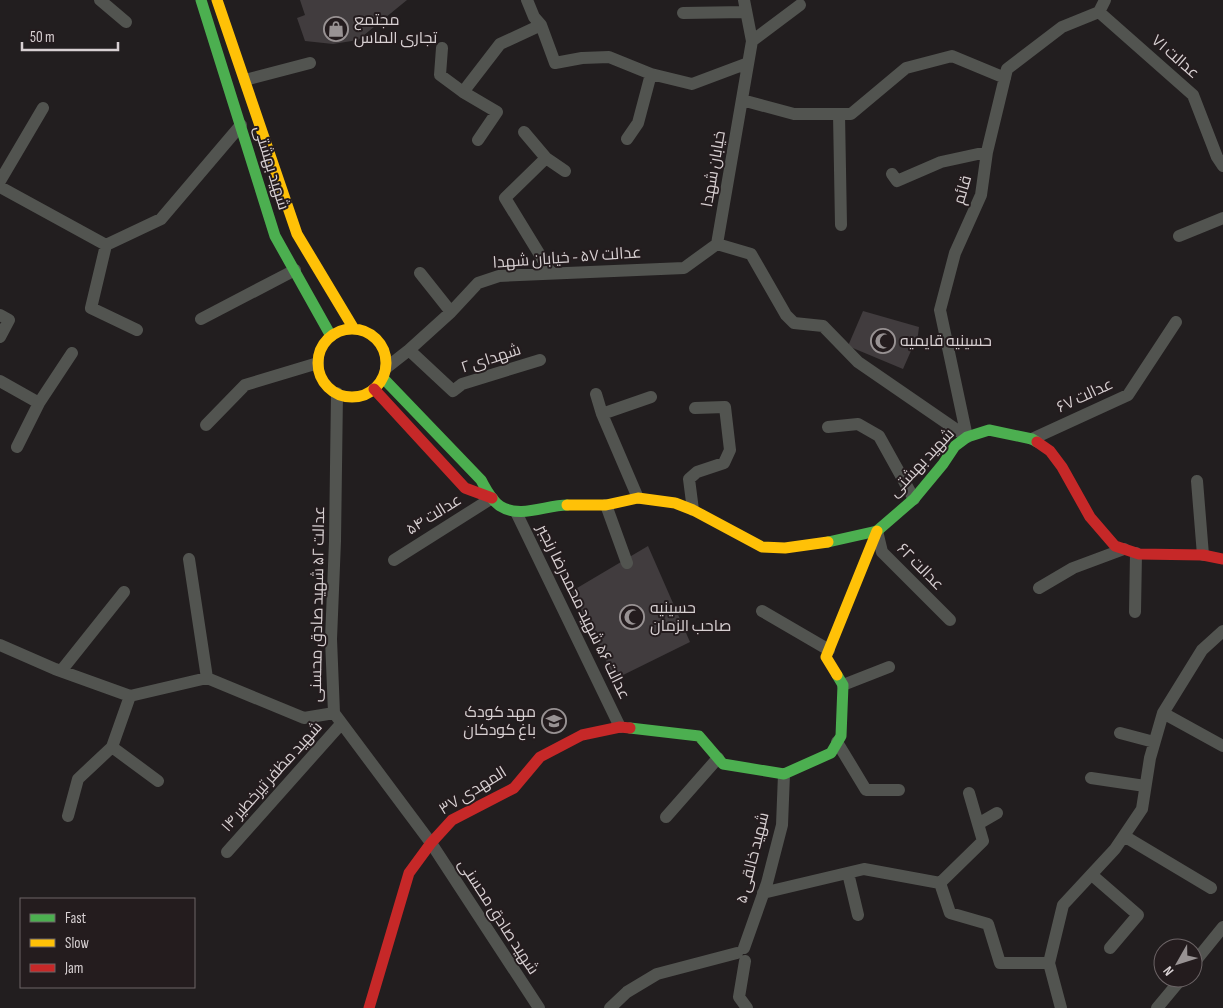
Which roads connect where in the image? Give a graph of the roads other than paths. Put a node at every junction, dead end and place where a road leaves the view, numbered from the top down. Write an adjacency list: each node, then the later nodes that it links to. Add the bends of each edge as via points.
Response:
1 (100, 0): 10 (street)
2 (201, 0): 23 (main road, شهید بهشتی)
3 (217, 0): 18 (main road, شهید بهشتی)
4 (527, 0): 11 (street)
5 (1105, 0): 8 (street)
6 (800, 5): 12 (street)
7 (745, 6): 9 (street); 12 (street)
8 (1099, 12): 17 (street, قائم, via 1062,27 1007,70); 29 (street, عدالت ۷۱, via 1193,95)
9 (683, 13)
10 (126, 22)
11 (541, 25): 16 (street, via 555,63 609,57); 19 (street, via 500,44)
12 (752, 41): 15 (street, خیابان شهدا)
13 (442, 48): 19 (street, via 440,75)
14 (310, 63): 18 (street)
15 (748, 64): 16 (street, via 692,84); 20 (street, خیابان شهدا)
16 (651, 74): 25 (street, via 638,123)
17 (1005, 78): 22 (street, via 952,56 906,68 851,114); 27 (street, قائم)
18 (245, 80): 46 (main road, شهید بهشتی, via 297,234)
19 (462, 92): 26 (street, via 497,112)
20 (742, 100): 22 (street, via 794,114); 37 (street, خیابان شهدا)
21 (43, 108): 32 (street)
22 (839, 114): 35 (street)
23 (241, 125): 38 (street, via 161,219); 39 (main road, شهید بهشتی, via 275,236)
24 (524, 132): 28 (street)
25 (627, 139)
26 (478, 140)
27 (987, 152): 31 (street, via 941,162 896,181); 65 (street, قائم, via 981,195 955,253 940,310)
28 (546, 158): 30 (street); 41 (street, via 504,198)
29 (1223, 166)
30 (565, 171)
31 (892, 174)
32 (0, 181)
33 (0, 187): 38 (street)
34 (1223, 218): 36 (street)
35 (841, 225)
36 (1179, 236)
37 (717, 244): 41 (street, عدالت ۵۷ - خیابان شهدا, via 684,268); 65 (street, via 751,254 786,315 794,323 822,326 858,362)
38 (106, 245): 47 (street, via 91,308)
39 (295, 270): 44 (street); 48 (main road, شهید بهشتی)
40 (420, 273): 42 (street)
41 (551, 273): 42 (street, عدالت ۵۷ - خیابان شهدا, via 499,276 478,283)
42 (451, 312): 50 (street, عدالت ۵۷ - خیابان شهدا)
43 (0, 315): 49 (street, via 9,320)
44 (201, 319)
45 (1176, 322): 66 (street, عدالت ۶۷, via 1128,395)
46 (354, 329): 48 (main road, via 342,330); 54 (main road, via 374,337 382,346 386,356)
47 (137, 330)
48 (332, 336): 53 (main road, via 324,344)
49 (0, 337)
50 (409, 350): 52 (street, شهدای ۲, via 453,391 462,384); 54 (street, عدالت ۵۷ - خیابان شهدا)
51 (72, 353): 60 (street)
52 (540, 360)
53 (318, 363): 57 (main road, via 323,381); 63 (street, via 246,385)
54 (384, 373): 56 (main road); 69 (main road, via 481,480)
55 (0, 381): 60 (street)
56 (374, 389): 57 (main road, via 363,396); 69 (main road, via 465,488)
57 (337, 393): 96 (street, عدالت ۵۲ شهید صادق محسنی, via 331,638)
58 (596, 394): 62 (street)
59 (651, 397): 62 (street)
60 (40, 403): 67 (street)
61 (695, 408): 73 (street, via 725,407 730,450 724,464 697,472 689,479)
62 (602, 414): 70 (street)
63 (206, 425)
64 (828, 427): 71 (street, via 858,424 879,436)
65 (967, 437): 66 (main road, شهید بهشتی, via 989,430); 71 (main road, شهید بهشتی, via 955,446)
66 (1032, 439): 76 (main road, شهید بهشتی, via 1050,451 1090,517 1115,546)
67 (16, 446)
68 (1197, 481): 78 (street)
69 (492, 498): 74 (main road, via 500,506); 80 (street, عدالت ۵۴)
70 (638, 498): 72 (main road, شهید بهشتی); 73 (main road, شهید بهشتی, via 675,503)
71 (914, 499): 75 (main road, شهید بهشتی)
72 (606, 505): 74 (main road, شهید بهشتی, via 562,505); 82 (street)
73 (693, 510): 75 (main road, شهید بهشتی, via 762,547 804,546)
74 (516, 512): 99 (street, عدالت ۵۶ شهید محمدرضا رنجبر)
75 (877, 531): 87 (street, عدالت ۶۲, via 882,552); 90 (main road)
76 (1124, 549): 77 (main road, شهید بهشتی); 83 (street, via 1073,568)
77 (1136, 553): 78 (main road, شهید بهشتی); 86 (street)
78 (1203, 555): 81 (main road, شهید بهشتی)
79 (189, 559): 93 (street)
80 (394, 560)
81 (1223, 560)
82 (626, 563)
83 (1039, 588)
84 (124, 592): 92 (street)
85 (762, 610): 90 (street)
86 (1135, 612)
87 (950, 620)
88 (1223, 631): 97 (street, via 1202,650)
89 (0, 646): 92 (street)
90 (829, 650): 94 (main road, via 826,657)
91 (889, 667): 94 (street)
92 (61, 671): 95 (street)
93 (207, 678): 95 (street); 96 (street, via 304,718)
94 (843, 685): 101 (main road, via 841,736)
95 (130, 696): 104 (street)
96 (334, 713): 98 (street, عدالت ۵۲ شهید صادق محسنی)
97 (1163, 713): 102 (street); 103 (street)
98 (342, 724): 117 (street, عدالت ۵۲ شهید صادق محسنی); 118 (street, شهید مظفر تیرخطیر ۱۴)
99 (620, 726): 105 (main road, المهدی ۳۷, via 699,736); 117 (main road, المهدی ۳۷, via 582,735 540,757 514,788 452,820)
100 (1120, 733): 102 (street)
101 (837, 742): 106 (main road, via 831,753); 110 (street, via 866,790)
102 (1154, 742): 109 (street)
103 (1223, 746)
104 (112, 747): 108 (street); 113 (street, via 78,779)
105 (718, 758): 106 (main road, via 723,764); 114 (street)
106 (784, 774): 123 (street, شهید خالقی ۵, via 782,825)
107 (1091, 778): 109 (street)
108 (158, 781)
109 (1145, 786): 116 (street, via 1142,809)
110 (899, 790)
111 (969, 793): 115 (street)
112 (997, 813): 115 (street)
113 (68, 816)
114 (666, 817)
115 (978, 824): 121 (street, via 983,841)
116 (1124, 836): 120 (street); 122 (street)
117 (431, 843): 131 (main road, المهدی ۳۷, via 409,873); 132 (street, شهید صادق محسنی)
118 (227, 852)
119 (848, 873): 121 (street, via 864,869); 123 (street); 124 (street)
120 (1092, 874): 126 (street, via 1138,914); 129 (street, via 1063,905)
121 (940, 884): 129 (street, via 950,913 988,924 1000,963)
122 (1211, 888)
123 (763, 893): 128 (street, شهید خالقی ۵)
124 (858, 915)
125 (1223, 927): 127 (street)
126 (1110, 948)
127 (1203, 952)
128 (742, 954): 133 (street, via 657,974 627,992); 134 (street, شهید خالقی ۵, via 738,997)
129 (1049, 963): 135 (street)
130 (1174, 988): 136 (street)
131 (368, 1008)
132 (539, 1008)
133 (610, 1008)
134 (747, 1008)
135 (1061, 1008)
136 (1157, 1008)

